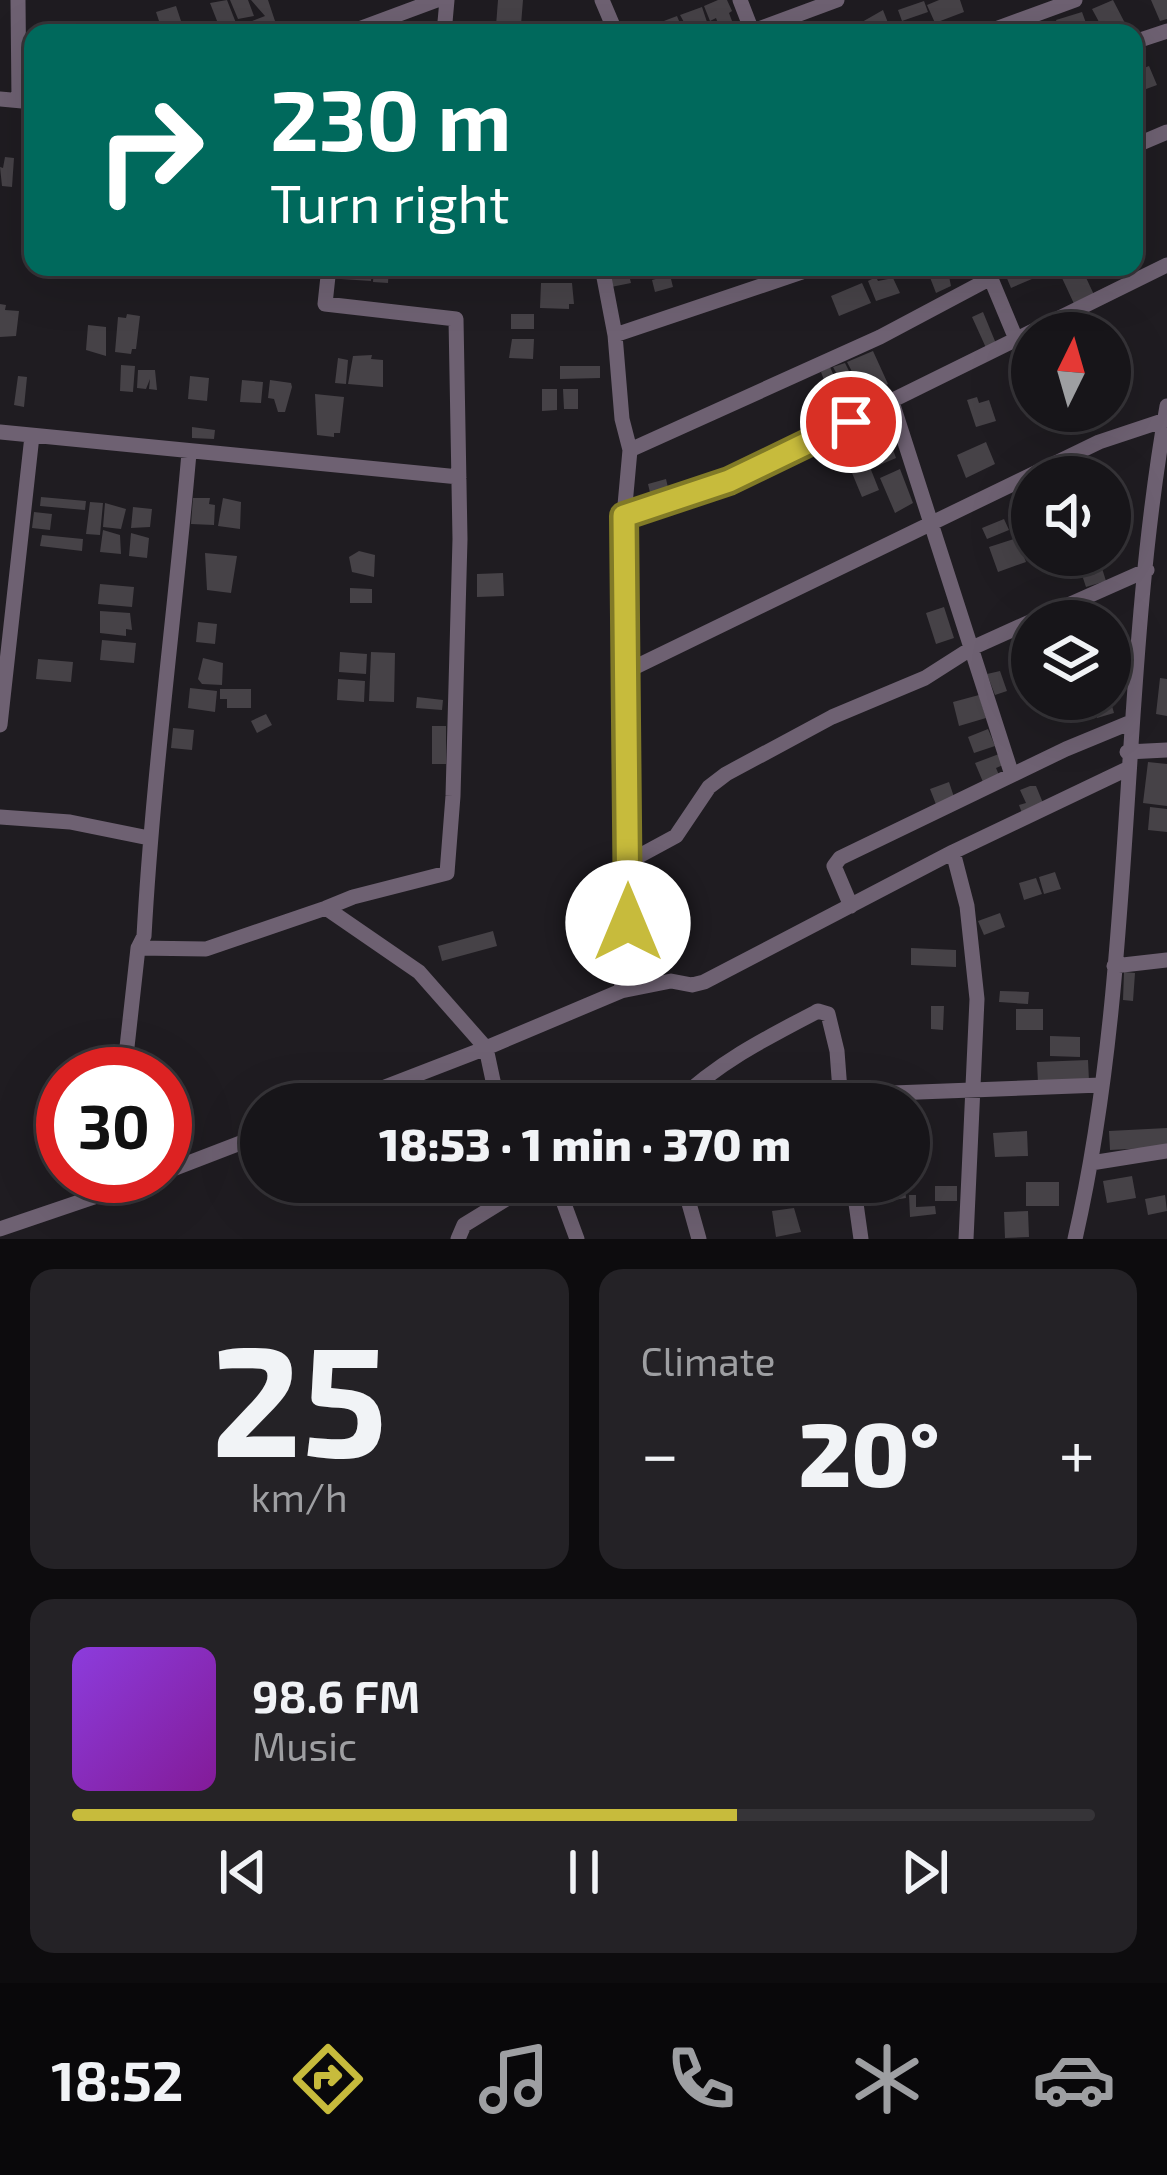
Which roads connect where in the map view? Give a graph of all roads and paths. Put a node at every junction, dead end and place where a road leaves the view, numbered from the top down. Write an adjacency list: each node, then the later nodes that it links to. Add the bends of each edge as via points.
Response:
1 (18, 0): 8 (street)
2 (437, 0): 5 (street)
3 (837, 0): 6 (street)
4 (1075, 0): 7 (street)
5 (372, 24)
6 (772, 24)
7 (1011, 24)
8 (24, 76)
9 (1167, 265): 15 (street)
10 (328, 276): 25 (street, via 325,304 456,319)
11 (604, 276): 17 (street)
12 (790, 276): 17 (street)
13 (983, 276): 23 (street, via 880,337)
14 (989, 276): 16 (street)
15 (1071, 312)
16 (1011, 327)
17 (615, 335): 23 (street)
18 (1011, 342): 19 (street)
19 (892, 401): 26 (street, via 729,481); 27 (street)
20 (1166, 413): 27 (street); 28 (street)
21 (0, 432): 22 (street)
22 (32, 436): 24 (street); 34 (street)
23 (630, 450): 26 (street)
24 (189, 453): 25 (street); 39 (street)
25 (459, 477): 43 (street, via 447,873)
26 (624, 516): 32 (street)
27 (931, 522): 31 (street); 32 (street)
28 (1147, 570): 29 (street); 33 (street)
29 (1079, 600)
30 (1011, 630): 31 (street)
31 (972, 648): 37 (street); 41 (street, via 726,774 676,836)
32 (627, 671): 41 (street)
33 (1130, 723): 36 (street); 37 (street)
34 (0, 725)
35 (1167, 750): 36 (street)
36 (1127, 761): 40 (street); 46 (street)
37 (1012, 776): 42 (street, via 835,862)
38 (0, 817): 39 (street)
39 (149, 838): 44 (street)
40 (953, 853): 42 (street); 55 (street, via 977,999)
41 (628, 862): 47 (street)
42 (851, 906): 47 (street, via 704,982)
43 (326, 908): 44 (street, via 206,949); 49 (street, via 419,972)
44 (138, 948): 48 (street)
45 (1167, 960): 46 (street)
46 (1114, 965): 54 (street)
47 (621, 991): 49 (street)
48 (127, 1047)
49 (486, 1048): 50 (street); 51 (street)
50 (395, 1083)
51 (494, 1083)
52 (697, 1083): 53 (street, via 748,1046 818,1012 828,1014)
53 (839, 1083)
54 (1101, 1085): 55 (street); 60 (street)
55 (973, 1091): 56 (street); 71 (street)
56 (930, 1094)
57 (240, 1143): 59 (street)
58 (1167, 1151): 60 (street)
59 (192, 1162)
60 (1090, 1162): 72 (street)
61 (66, 1203): 66 (street)
62 (500, 1203): 67 (street, via 464,1225)
63 (564, 1203): 68 (street)
64 (689, 1203): 69 (street)
65 (856, 1203): 70 (street)
66 (0, 1229)
67 (458, 1239)
68 (577, 1239)
69 (699, 1239)
70 (861, 1239)
71 (966, 1239)
72 (1075, 1239)

